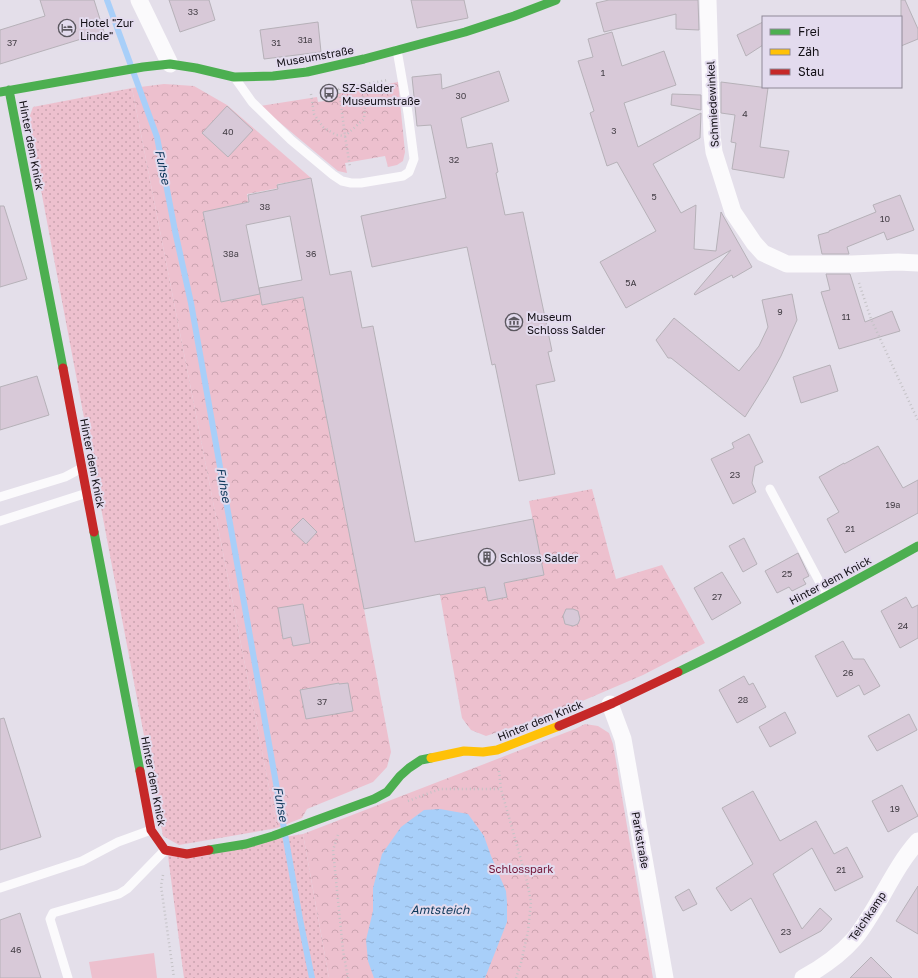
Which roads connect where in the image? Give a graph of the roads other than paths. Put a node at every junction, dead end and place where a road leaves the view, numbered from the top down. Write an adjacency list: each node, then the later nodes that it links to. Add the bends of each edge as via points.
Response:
1 (139, 0): 5 (street)
2 (556, 0): 4 (street, Museumstraße, via 465,32)
3 (708, 0): 8 (street, Schmiedewinkel, via 714,152 733,212 743,228 763,253 787,264)
4 (397, 50): 6 (street, Museumstraße, via 307,72); 6 (lane, via 414,159 409,172 403,176 361,183 342,181 291,140 252,102)
5 (170, 64): 6 (street, Museumstraße); 7 (street, Museumstraße)
6 (234, 77)
7 (5, 91): 9 (street, Hinter dem Knick)
8 (918, 263)
9 (82, 468): 11 (street, Hinter dem Knick); 12 (lane, via 65,477)
10 (770, 488): 15 (lane)
11 (87, 493): 13 (lane); 17 (street, Hinter dem Knick)
12 (0, 497)
13 (0, 521)
14 (918, 546): 15 (street, Hinter dem Knick)
15 (827, 596): 16 (street, Hinter dem Knick, via 740,642)
16 (610, 704): 19 (street, Hinter dem Knick, via 497,750 464,751 421,760 400,776 387,792 374,799 273,836 246,844 187,854); 22 (street, Parkstraße, via 623,739)
17 (151, 830): 19 (street, Hinter dem Knick); 20 (lane, via 118,842 82,861)
18 (918, 841): 23 (street, Teichkamp, via 900,864 853,939 836,956)
19 (165, 850): 21 (lane, via 119,894 53,913 50,919)
20 (0, 888)
21 (68, 978)
22 (665, 978)
23 (803, 978)

